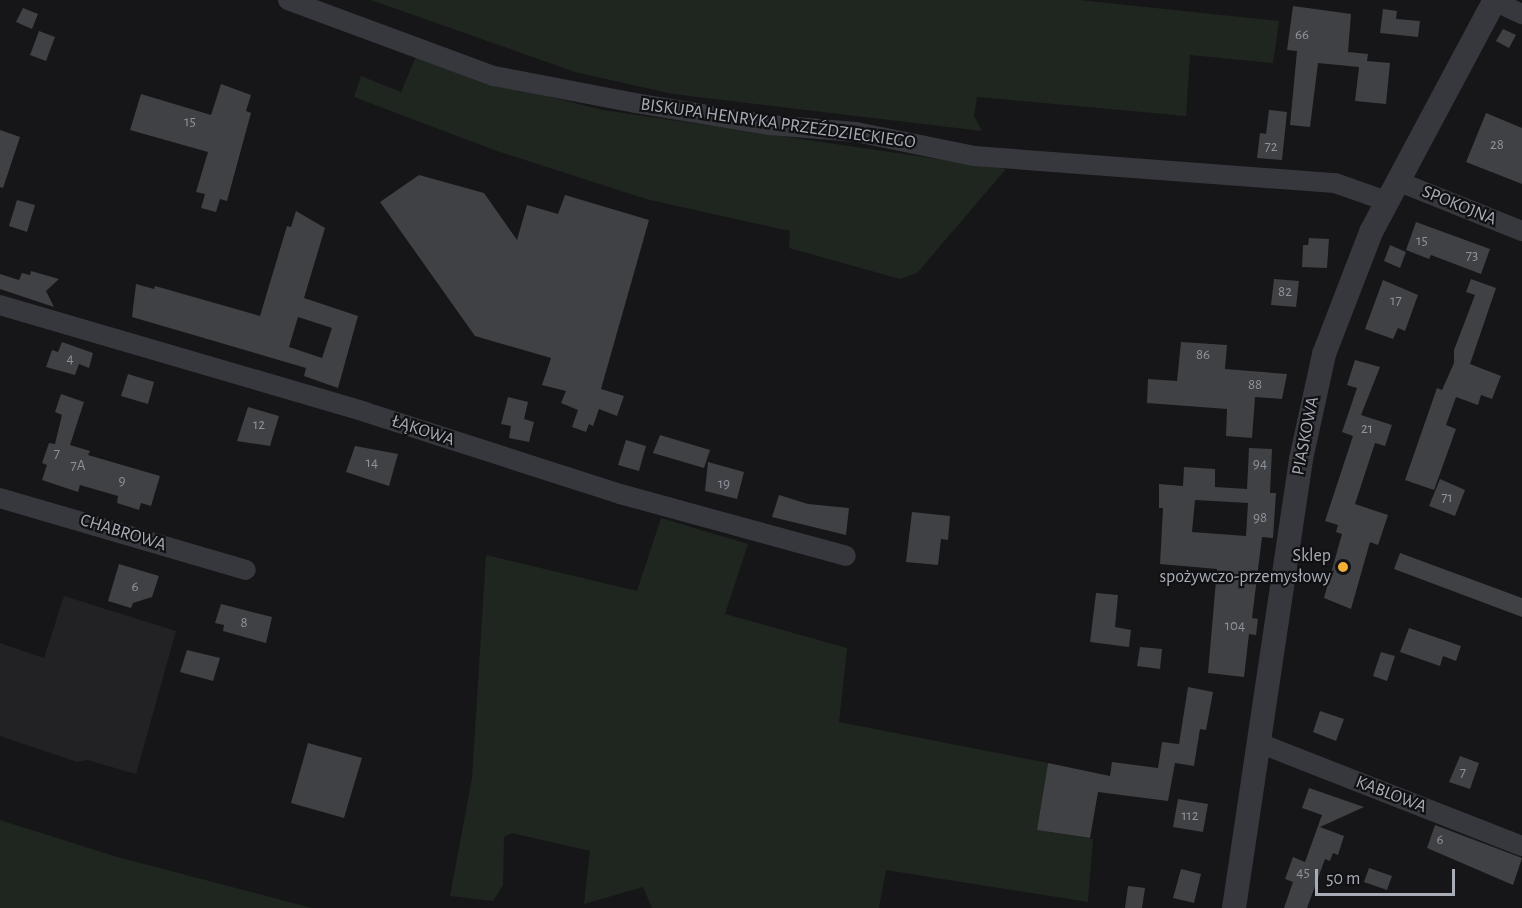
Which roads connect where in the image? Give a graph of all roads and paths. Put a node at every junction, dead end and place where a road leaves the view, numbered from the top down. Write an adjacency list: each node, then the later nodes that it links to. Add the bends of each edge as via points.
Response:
1 (288, 0): 4 (street, BISKUPA HENRYKA PRZEŹDZIECKIEGO, via 494,76 635,103 770,125 856,132 974,156 1335,183)
2 (1495, 1): 3 (street); 4 (street, PIASKOWA)
3 (1522, 14)
4 (1392, 191): 5 (street, SPOKOJNA); 10 (street, PIASKOWA, via 1350,281 1310,405)
5 (1522, 231)
6 (0, 305): 8 (street, ŁĄKOWA, via 365,412 620,494)
7 (0, 498): 9 (street, CHABROWA)
8 (846, 556)
9 (246, 570)
10 (1259, 743): 11 (street, KABLOWA); 12 (street, PIASKOWA)
11 (1522, 846)
12 (1234, 908)

